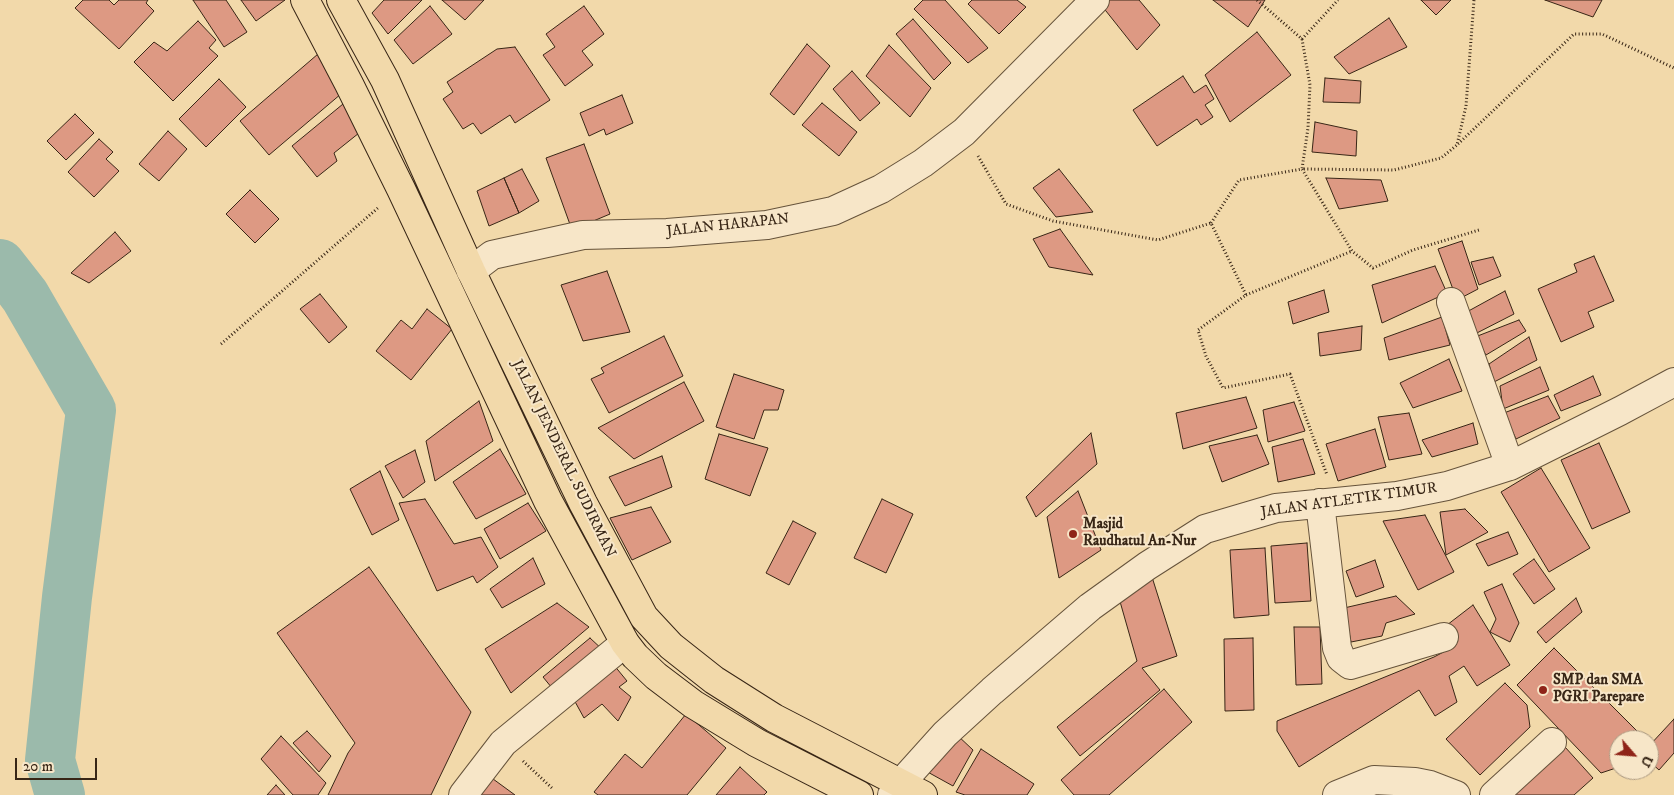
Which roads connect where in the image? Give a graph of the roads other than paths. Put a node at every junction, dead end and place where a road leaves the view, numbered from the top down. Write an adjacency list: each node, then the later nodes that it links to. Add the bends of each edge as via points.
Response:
1 (304, 0): 5 (main road, JALAN JENDERAL SUDIRMAN)
2 (341, 0): 4 (main road, JALAN JENDERAL SUDIRMAN)
3 (1095, 0): 6 (street, JALAN HARAPAN, via 964,132 881,189 833,211 768,225 667,233 583,234 492,255)
4 (402, 118): 5 (main road); 6 (main road, JALAN JENDERAL SUDIRMAN)
5 (374, 133): 12 (main road, JALAN JENDERAL SUDIRMAN, via 548,501)
6 (470, 271): 14 (main road, JALAN JENDERAL SUDIRMAN, via 644,617 671,646 714,680 774,718)
7 (1451, 302): 9 (street)
8 (1674, 382): 9 (street, JALAN ATLETIK TIMUR)
9 (1510, 466): 10 (street, JALAN ATLETIK TIMUR, via 1447,486 1397,496)
10 (1329, 502): 11 (street, via 1337,648 1341,658 1350,665); 14 (street, JALAN ATLETIK TIMUR, via 1276,508 1205,529 1148,566 1090,607 945,734)
11 (1444, 637)
12 (625, 643): 15 (street, via 503,743); 16 (main road, JALAN JENDERAL SUDIRMAN, via 656,676 693,704 757,743)
13 (1552, 742): 19 (street)
14 (905, 791)
15 (463, 795)
16 (859, 795)
17 (1337, 795): 18 (street, via 1374,780 1415,782)
18 (1456, 795)
19 (1494, 795)

